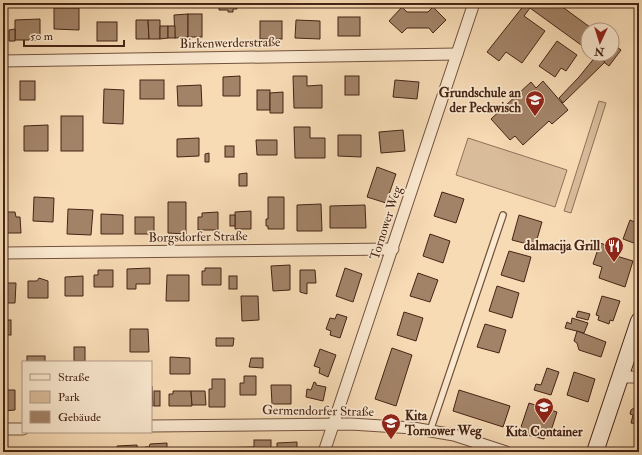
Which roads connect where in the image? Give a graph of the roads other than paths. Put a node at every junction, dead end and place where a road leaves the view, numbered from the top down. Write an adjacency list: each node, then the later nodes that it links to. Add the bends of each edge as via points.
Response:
1 (474, 3): 2 (street, Tornower Weg)
2 (457, 54): 3 (street, Birkenwerderstraße); 5 (street, Tornower Weg)
3 (3, 61)
4 (503, 215): 14 (lane)
5 (392, 249): 6 (street, Borgsdorfer Straße); 10 (street, Tornower Weg)
6 (3, 254)
7 (639, 321): 8 (main road)
8 (620, 377): 9 (street); 17 (main road)
9 (639, 377)
10 (334, 424): 11 (street, Germendorfer Straße); 14 (street, Germendorfer Straße); 15 (street, Tornower Weg)
11 (152, 426)
12 (22, 428): 13 (street)
13 (3, 429)
14 (430, 431): 16 (street, Germendorfer Straße, via 454,435)
15 (324, 452)
16 (506, 452)
17 (596, 452)

